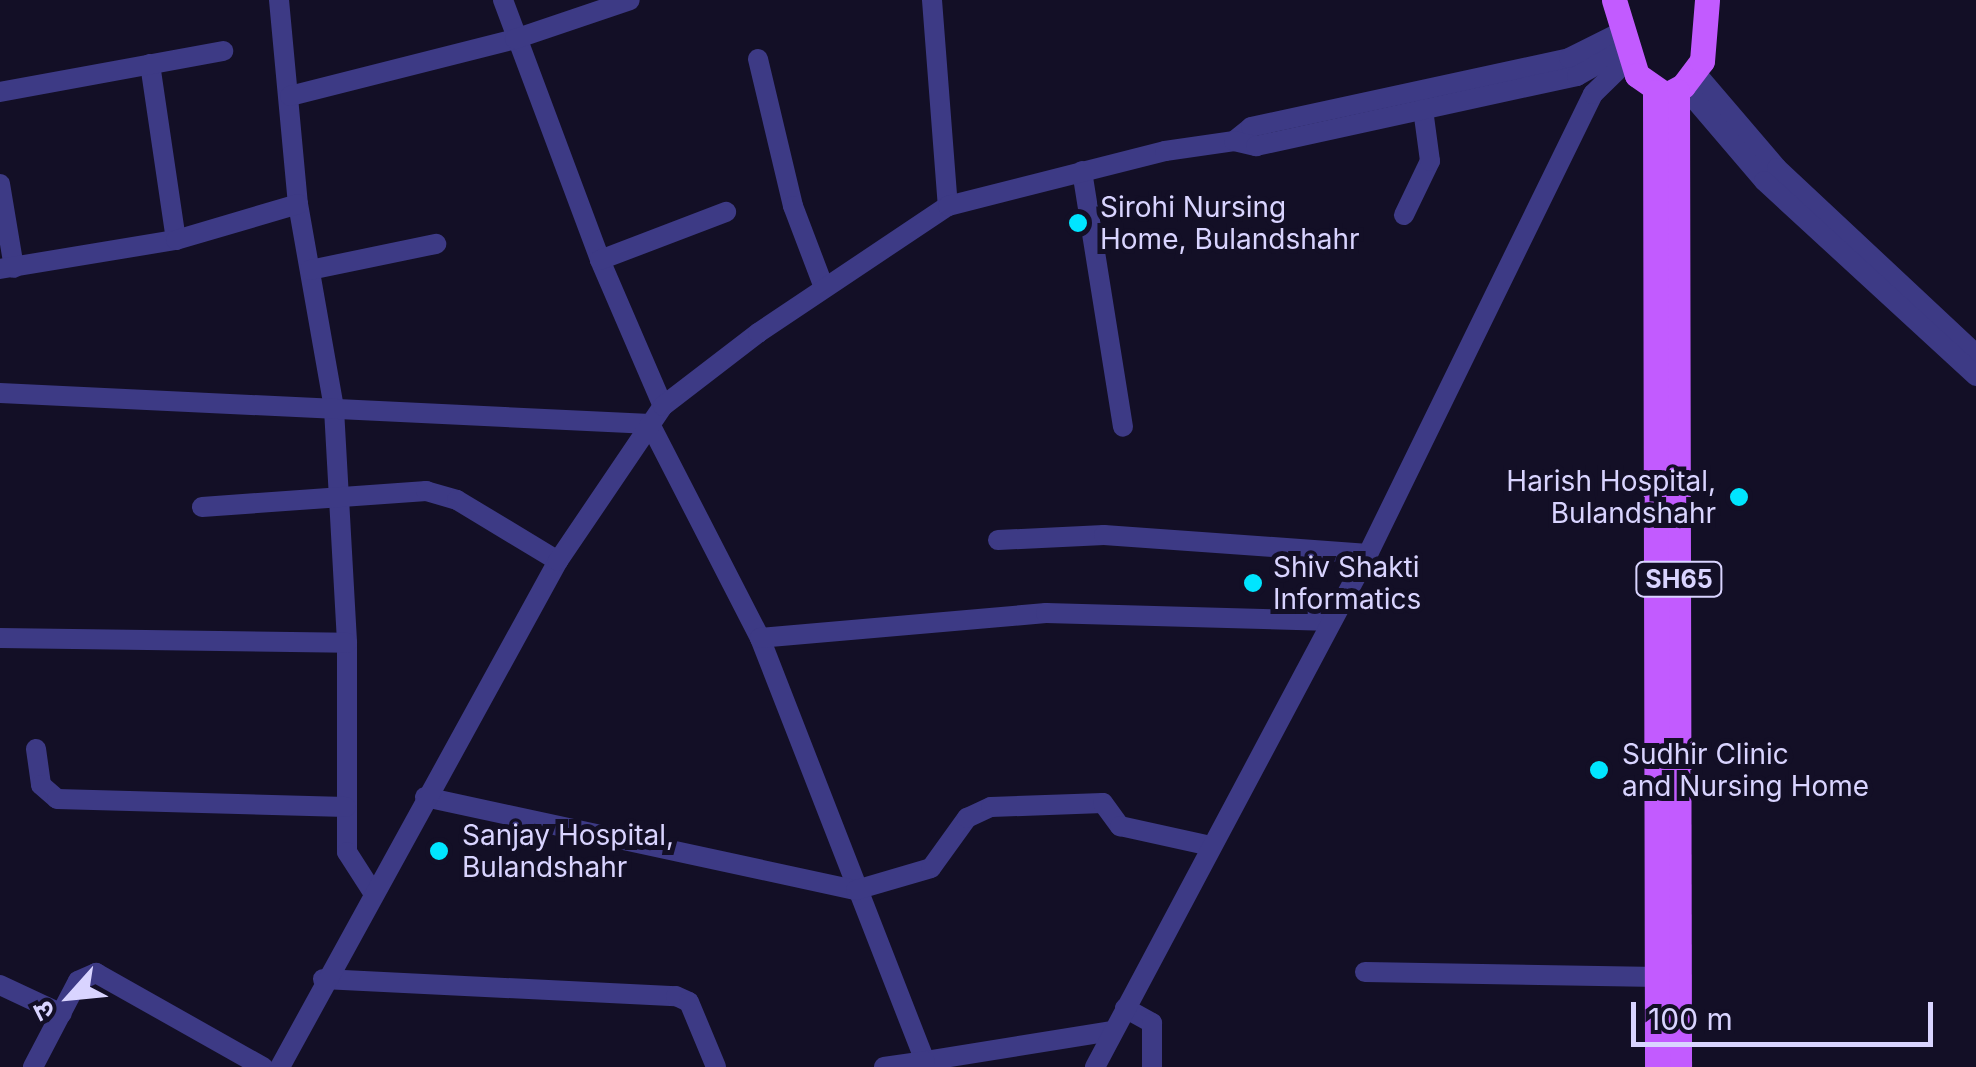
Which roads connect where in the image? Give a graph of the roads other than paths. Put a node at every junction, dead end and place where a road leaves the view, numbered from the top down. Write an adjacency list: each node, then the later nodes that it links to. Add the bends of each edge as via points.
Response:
1 (278, 0): 13 (street)
2 (503, 0): 7 (street)
3 (630, 0): 7 (street)
4 (932, 0): 19 (street)
5 (1707, 0): 11 (main road, SH65, via 1708,36)
6 (1618, 25): 11 (main road); 14 (street, via 1577,76); 15 (street, via 1569,58 1251,127); 38 (street, via 1593,94)
7 (515, 40): 13 (street); 24 (street)
8 (223, 51): 10 (street)
9 (758, 59): 27 (street, via 793,206)
10 (150, 64): 12 (street); 22 (street)
11 (1678, 86): 28 (street, via 1777,168); 29 (street, via 1764,180); 51 (main road, SH65); 66 (main road, SH65)
12 (0, 92)
13 (290, 96): 18 (street)
14 (1424, 109): 15 (street, via 1256,146); 21 (street, via 1430,161)
15 (1234, 141): 16 (street)
16 (1082, 171): 19 (street); 34 (street)
17 (0, 184): 25 (street)
18 (298, 204): 22 (street); 26 (street)
19 (948, 206): 27 (street)
20 (726, 212): 24 (street)
21 (1404, 215)
22 (176, 240): 25 (street)
23 (436, 244): 26 (street)
24 (600, 260): 31 (street)
25 (7, 268)
26 (310, 270): 32 (street)
27 (823, 285): 31 (street)
28 (1976, 354)
29 (1976, 376)
30 (0, 394): 32 (street)
31 (663, 406): 33 (street)
32 (334, 408): 33 (street); 35 (street)
33 (650, 424): 39 (street); 42 (street)
34 (1123, 427)
35 (339, 494): 36 (street); 39 (street, via 426,491 458,500); 43 (street)
36 (202, 507)
37 (998, 540): 38 (street, via 1104,535)
38 (1368, 554): 40 (street)
39 (558, 561): 45 (street)
40 (1332, 621): 42 (street, via 1046,613); 47 (street)
41 (0, 638): 43 (street)
42 (760, 638): 48 (street)
43 (347, 643): 46 (street)
44 (36, 749): 46 (street, via 41,785 57,799)
45 (425, 797): 48 (street); 49 (street)
46 (346, 807): 49 (street, via 352,870)
47 (1211, 846): 48 (street, via 1120,826 1102,803 991,807 967,818 932,868); 54 (street)
48 (856, 890): 57 (street)
49 (374, 894): 52 (street)
50 (1364, 972): 51 (street)
51 (1658, 977): 65 (main road, SH65)
52 (323, 979): 60 (street); 61 (street, via 676,996 689,1002)
53 (0, 985): 55 (street)
54 (1125, 1008): 56 (street); 64 (street, via 1152,1024)
55 (62, 1014): 58 (street); 59 (street, via 78,981 104,974)
56 (1113, 1031): 57 (street); 63 (street)
57 (926, 1061): 62 (street)
58 (34, 1067)
59 (264, 1067)
60 (280, 1067)
61 (716, 1067)
62 (884, 1067)
63 (1095, 1067)
64 (1152, 1067)
65 (1657, 1067)
66 (1679, 1067)

